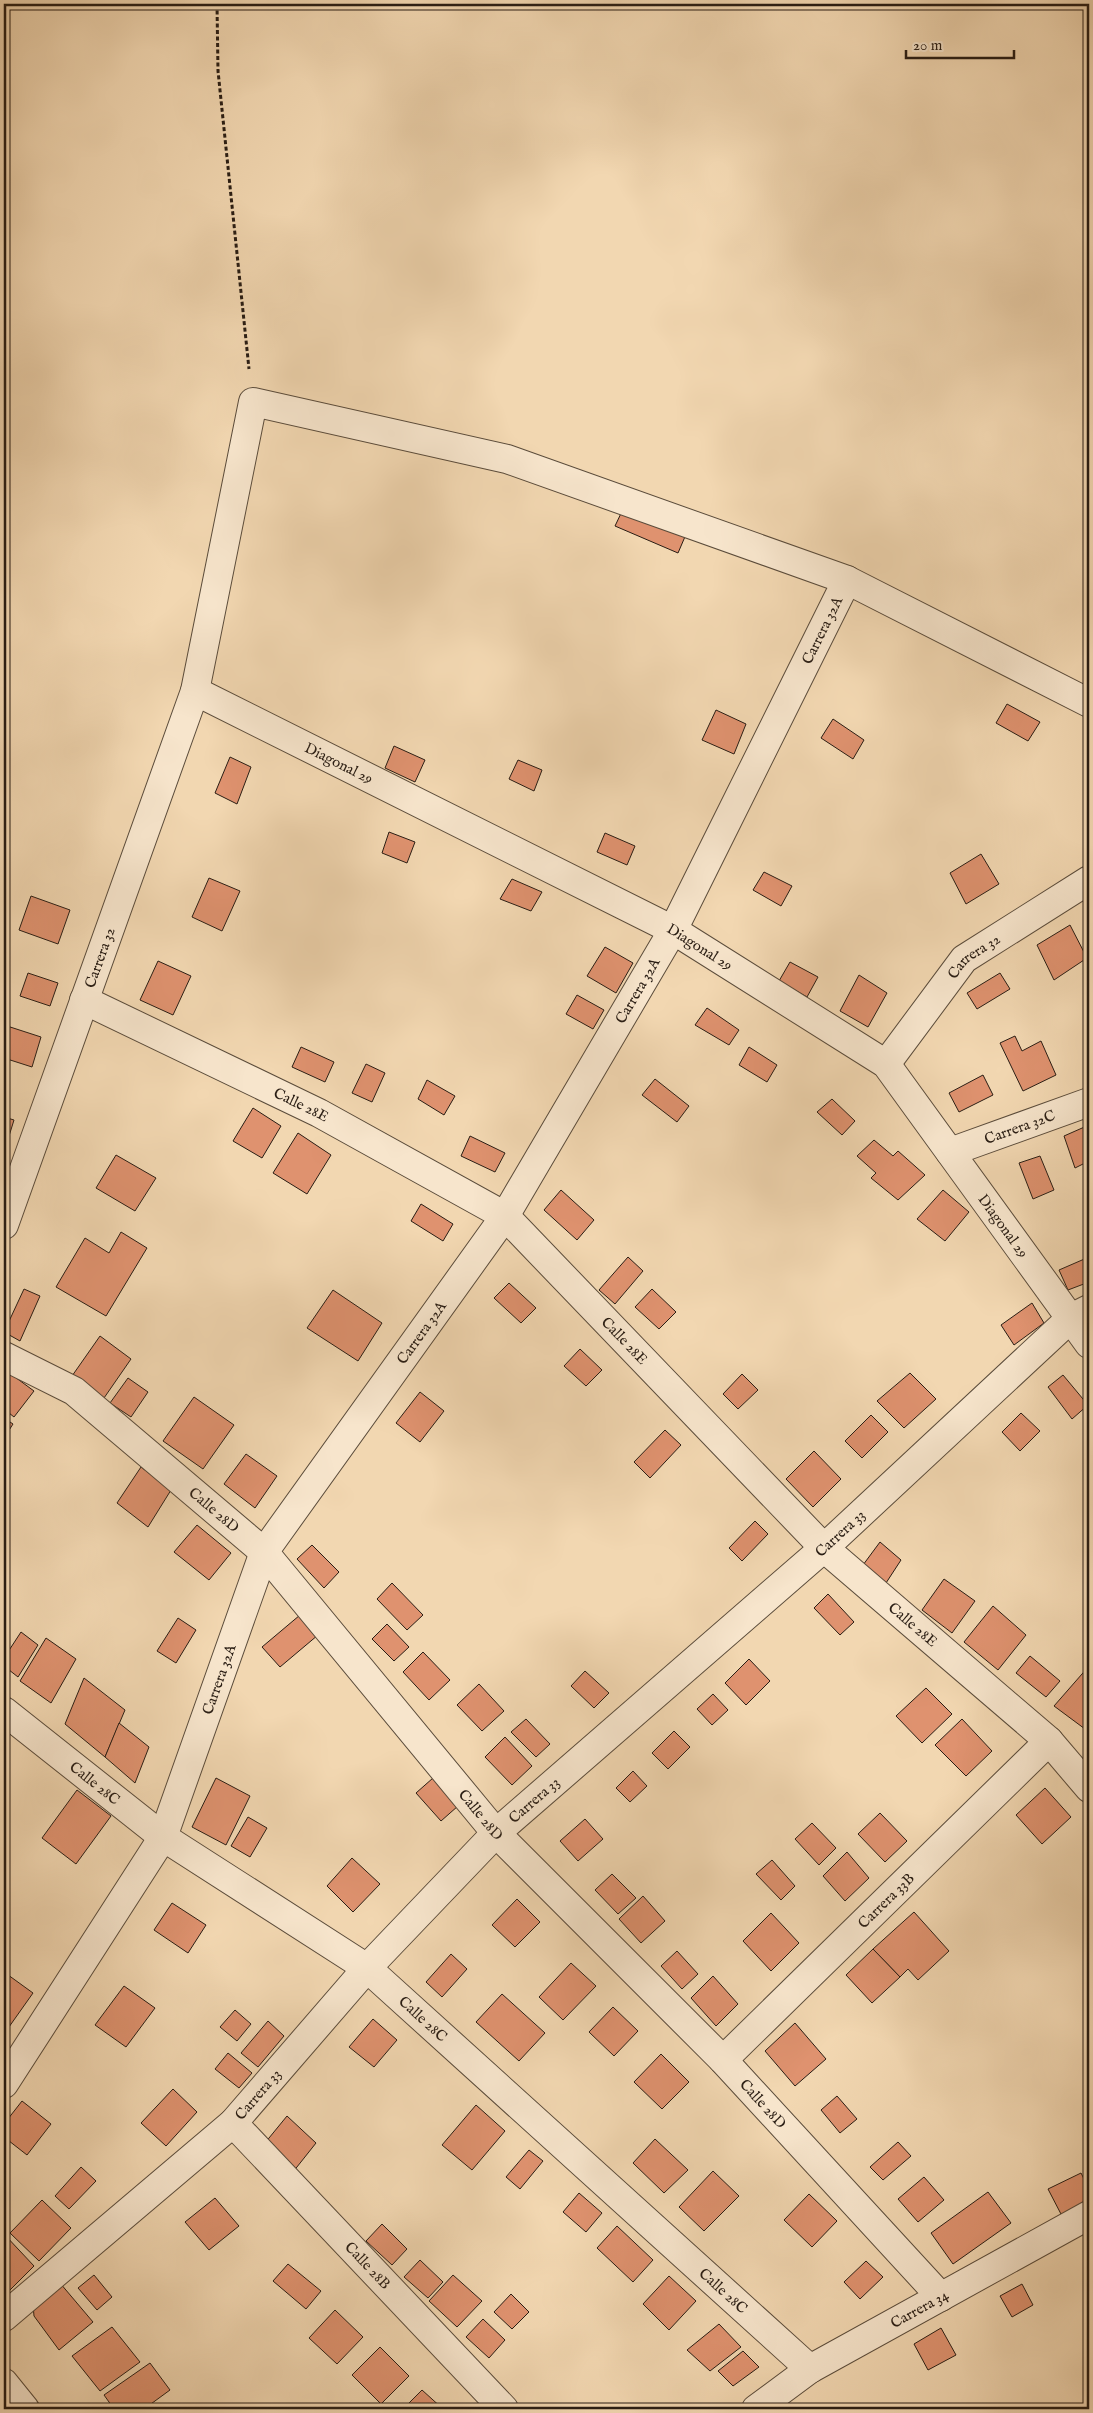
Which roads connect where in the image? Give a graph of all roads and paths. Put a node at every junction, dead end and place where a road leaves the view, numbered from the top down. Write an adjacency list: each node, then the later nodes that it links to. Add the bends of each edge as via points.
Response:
1 (217, 4): 2 (path, via 218,72)
2 (253, 402): 3 (street, via 507,459); 4 (street, Carrera 32)
3 (847, 580): 5 (street); 7 (street, Carrera 32A)
4 (195, 691): 7 (street, Diagonal 29); 8 (street, Carrera 32)
5 (1089, 703)
6 (1089, 880): 9 (street, Carrera 32, via 964,959)
7 (674, 930): 9 (street, Diagonal 29); 12 (street, Carrera 32A)
8 (84, 1000): 12 (street, Calle 28E, via 318,1113); 13 (street, Carrera 32)
9 (886, 1064): 11 (street, Diagonal 29)
10 (1089, 1102): 11 (street, Carrera 32C)
11 (950, 1152): 14 (street, Diagonal 29)
12 (505, 1216): 17 (street, Calle 28E); 18 (street, Carrera 32A)
13 (4, 1225)
14 (1080, 1313): 15 (street, Diagonal 29); 17 (street, Carrera 33)
15 (1089, 1344)
16 (4, 1356): 18 (street, Calle 28D, via 74,1390)
17 (824, 1548): 20 (street, Calle 28E); 22 (street, Carrera 33)
18 (264, 1552): 22 (street, Calle 28D); 23 (street, Carrera 32A)
19 (4, 1711): 23 (street, Calle 28C)
20 (1049, 1741): 21 (street, Calle 28E); 25 (street, Carrera 33B)
21 (1089, 1788)
22 (496, 1833): 24 (street, Carrera 33); 25 (street, Calle 28D)
23 (163, 1837): 24 (street, Calle 28C); 26 (street, Carrera 32A)
24 (367, 1968): 27 (street, Carrera 33); 31 (street, Calle 28C)
25 (722, 2060): 29 (street, Calle 28D)
26 (4, 2084)
27 (233, 2122): 30 (street, Carrera 33); 34 (street, Calle 28B)
28 (1089, 2215): 29 (street, Carrera 34)
29 (942, 2297): 31 (street, Carrera 34)
30 (4, 2317)
31 (810, 2369): 35 (street, Carrera 34)
32 (4, 2383): 33 (street)
33 (24, 2409)
34 (504, 2409)
35 (756, 2409)

